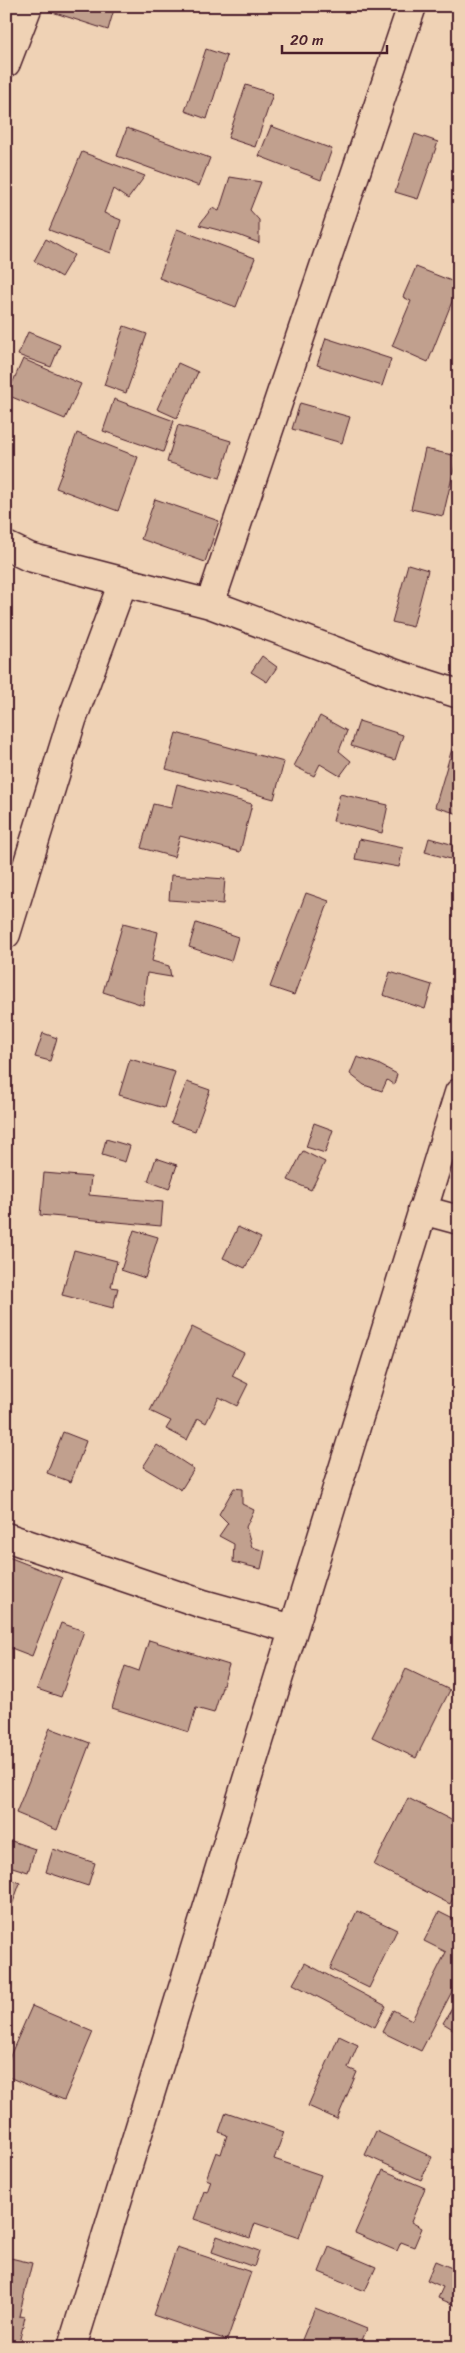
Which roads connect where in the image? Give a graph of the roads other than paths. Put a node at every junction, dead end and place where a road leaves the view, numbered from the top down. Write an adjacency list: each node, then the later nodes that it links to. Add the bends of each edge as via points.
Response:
1 (28, 6): 3 (street)
2 (412, 6): 6 (street)
3 (6, 63)
4 (6, 546): 5 (street, via 29,557)
5 (123, 582): 6 (street); 8 (street, via 72,720)
6 (210, 604): 7 (street, via 396,674)
7 (459, 694)
8 (6, 934)
9 (459, 1093): 10 (street)
10 (422, 1210): 11 (street); 13 (street)
11 (459, 1220)
12 (6, 1537): 13 (street, via 203,1604)
13 (292, 1628): 14 (street)
14 (72, 2347)

